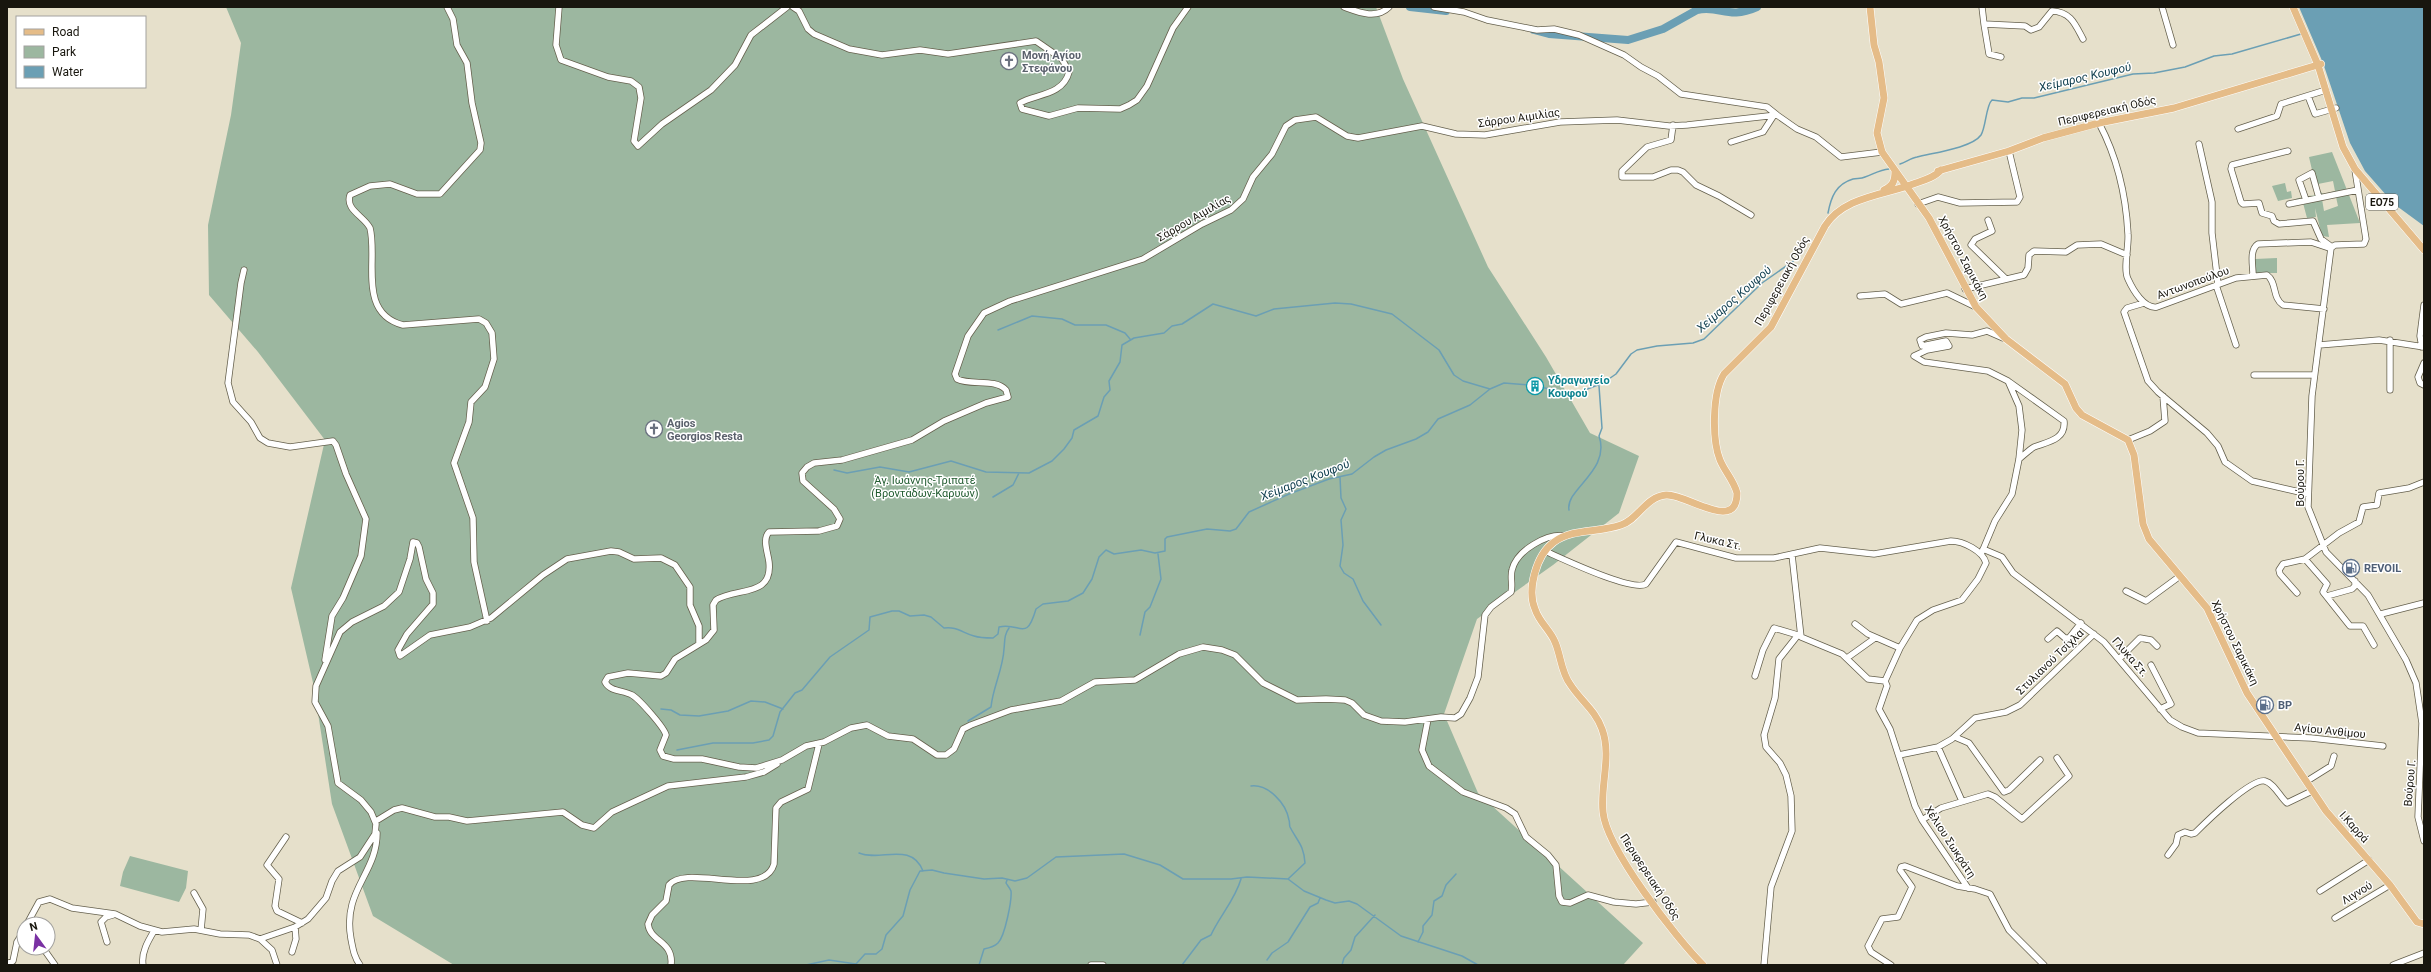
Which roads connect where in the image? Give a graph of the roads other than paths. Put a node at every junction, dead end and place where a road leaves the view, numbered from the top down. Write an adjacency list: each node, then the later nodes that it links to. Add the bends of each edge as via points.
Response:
1 (447, 7): 87 (street, via 453,19 457,45 467,63 472,104 481,143 480,150 440,194 417,194 394,184 386,184 355,191 348,199 352,209 370,228 371,279 376,301 382,313 397,324 403,325 479,319 486,323 492,333 495,352 493,363 485,387 471,402 469,422 454,462 473,518 474,562)
2 (559, 7): 3 (street, via 556,45 561,60 608,77 631,81 640,88 641,98 634,142 638,146 662,124 711,90 735,64 752,35)
3 (787, 7)
4 (793, 7): 5 (street, via 799,11 808,29 814,34 842,46 872,53 891,54 920,50 948,54 1036,41 1062,59 1069,71 1069,75 1050,93 1020,103 1022,109 1049,116 1078,108 1120,109 1136,100 1150,81 1173,28)
5 (1188, 7)
6 (1344, 7): 7 (street, via 1376,14)
7 (1389, 7)
8 (1434, 7): 21 (street, via 1464,12 1487,20 1579,35 1624,55 1681,94 1767,108)
9 (1870, 7): 29 (main road, Χρήστου Σαρικάκη, via 1884,98 1877,128)
10 (1982, 7): 13 (street)
11 (2162, 7): 15 (street)
12 (2294, 7): 17 (main road, ΕΟ75)
13 (1984, 24): 14 (street, via 2025,26 2033,30 2042,24 2049,13 2058,11 2069,15); 16 (street, via 1989,54)
14 (2082, 39)
15 (2173, 45)
16 (2001, 57)
17 (2318, 62): 18 (main road, ΕΟ75); 20 (main road, ΕΟ75); 22 (main road, Περιφερειακή Οδός, via 2174,108)
18 (2326, 90): 19 (street); 20 (main road, ΕΟ75)
19 (2308, 96): 20 (street, via 2315,114); 24 (street, via 2279,105 2277,116)
20 (2334, 109): 30 (main road, ΕΟ75, via 2346,150)
21 (1776, 115): 23 (street, Σάρρου Αιμιλίας); 25 (street, via 1763,132); 29 (street, via 1797,129 1816,137 1841,157)
22 (2099, 123): 27 (main road, Περιφερειακή Οδός, via 2043,138); 47 (street, Αντωνοπούλου, via 2119,170 2128,223)
23 (1673, 126): 43 (street, via 1671,140 1651,145 1643,150 1622,171 1622,177 1653,177 1678,170 1696,185); 94 (street, Σάρρου Αιμιλίας, via 1591,120 1470,135 1422,126 1355,138 1347,136 1316,117 1292,121 1284,129 1272,154 1253,177 1244,199 1231,210 1143,259 1010,301 984,313 968,336 955,374 964,382 1000,386 1006,390 1008,397 986,403 948,420 912,440 849,458 807,466 802,473 803,481 836,511 840,516 839,523 834,527 819,530 781,530 768,533 766,539 769,569 766,580 757,588 716,600 713,605 714,631)
24 (2238, 129)
25 (1731, 142)
26 (2199, 144): 51 (street, via 2212,202)
27 (2008, 151): 31 (main road, Περιφερειακή Οδός); 41 (street, via 2020,197 2017,202 1960,203 1938,197)
28 (2288, 151): 45 (street, via 2235,163 2231,169 2242,204 2259,203 2262,213 2272,216 2277,223 2314,221 2321,239)
29 (1882, 152): 32 (main road, Χρήστου Σαρικάκη)
30 (2355, 169): 36 (street); 46 (main road, ΕΟ75)
31 (1941, 170): 33 (main road, Περιφερειακή Οδός); 34 (main road, Περιφερειακή Οδός)
32 (1895, 171): 34 (main road, Χρήστου Σαρικάκη); 35 (main road, via 1895,180)
33 (1923, 180): 34 (main road, Περιφερειακή Οδός); 37 (main road, via 1916,186)
34 (1905, 185): 35 (main road, Περιφερειακή Οδός); 37 (main road, Χρήστου Σαρικάκη); 39 (main road, Περιφερειακή Οδός)
35 (1884, 190): 39 (main road, Περιφερειακή Οδός)
36 (2358, 190): 38 (street); 45 (street, via 2366,241 2362,244)
37 (1913, 198): 41 (main road, Χρήστου Σαρικάκη)
38 (2319, 198): 40 (street); 40 (street, via 2312,173 2299,180)
39 (1861, 200): 74 (main road, Περιφερειακή Οδός, via 1848,204 1830,219 1771,327 1721,378 1716,400 1716,438 1721,460 1737,494 1734,507 1729,511 1716,512 1680,496 1665,495 1650,500 1633,518 1621,525)
40 (2306, 200): 42 (street)
41 (1918, 204): 52 (main road, Χρήστου Σαρικάκη, via 1929,218)
42 (2289, 204)
43 (1750, 215)
44 (1988, 220): 50 (street, via 1992,231 1974,240 1971,245)
45 (2332, 248): 49 (street, via 2311,242 2258,244 2252,252); 57 (street, Βούρου Γ.)
46 (2424, 250)
47 (2127, 255): 50 (street, via 2101,244 2076,245 2066,252 2034,251 2029,255 2028,270 2024,275); 54 (street, Αντωνοπούλου, via 2127,279)
48 (244, 270): 101 (street, via 228,383 232,402 251,422 260,438 268,443 290,446 333,441 366,519 361,556 343,598 332,616)
49 (2253, 275): 51 (street, Αντωνοπούλου); 57 (street, Αντωνοπούλου, via 2269,276 2276,297 2283,305)
50 (2006, 279): 52 (street)
51 (2217, 285): 54 (street, Αντωνοπούλου, via 2157,307 2150,307); 60 (street)
52 (1965, 289): 56 (main road, Χρήστου Σαρικάκη)
53 (1860, 296): 56 (street, via 1885,294 1901,304 1947,293)
54 (2144, 303): 69 (street, via 2127,308 2124,312 2132,329 2145,374 2153,387)
55 (2424, 305): 62 (street, via 2420,336)
56 (1976, 307): 58 (main road, Χρήστου Σαρικάκη)
57 (2324, 309): 61 (street, Βούρου Γ.)
58 (2006, 339): 66 (street, via 1989,331 1972,335 1946,333 1921,339 1920,344 1924,346 1946,341 1949,346 1914,356 1930,363 1988,371); 70 (main road, Χρήστου Σαρικάκη, via 2065,384 2082,415)
59 (2390, 340): 61 (street); 62 (street); 68 (street)
60 (2236, 344)
61 (2319, 345): 65 (street, Βούρου Γ.)
62 (2423, 347)
63 (2424, 363): 67 (street, via 2418,377)
64 (2254, 375): 65 (street)
65 (2314, 375): 73 (street, Βούρου Γ.)
66 (2008, 381): 71 (street, via 2021,414); 71 (street, via 2047,410 2063,418 2065,424 2055,440 2034,448)
67 (2422, 384)
68 (2390, 390)
69 (2163, 396): 70 (street, via 2165,421 2150,431); 73 (street, via 2207,433 2232,468 2252,481)
70 (2128, 440): 80 (main road, Χρήστου Σαρικάκη, via 2138,471 2146,533)
71 (2019, 459): 77 (street, via 2011,496 1995,521)
72 (2424, 482): 75 (street, via 2409,488 2379,493 2377,505 2363,508 2359,522 2339,532)
73 (2308, 494): 75 (street, Βούρου Γ., via 2311,516)
74 (1567, 536): 76 (main road, Περιφερειακή Οδός, via 1553,543); 105 (street, via 1553,536 1528,549 1518,559 1512,571 1511,592 1485,615 1480,670 1470,698 1457,717)
75 (2322, 545): 79 (street); 81 (street, Βούρου Γ., via 2331,559)
76 (1545, 551): 78 (street, Γλυκα Στ., via 1604,577 1639,586 1650,580 1675,543 1736,558 1774,558); 130 (main road, Περιφερειακή Οδός, via 1535,576 1532,595 1535,609 1555,642 1568,682 1595,714 1601,726 1606,749 1602,808 1604,820 1614,844)
77 (1982, 552): 78 (street, Γλυκα Στ., via 1951,542 1874,554 1820,548); 88 (street, Γλυκα Στ., via 2002,557 2013,573); 97 (street, Χέλιου Σωκράτη, via 1986,563 1965,597 1921,617)
78 (1792, 555): 91 (street)
79 (2305, 558): 83 (street, via 2283,564 2279,570); 84 (street, via 2327,584 2323,591)
80 (2180, 576): 82 (street, via 2146,601); 106 (main road, Χρήστου Σαρικάκη, via 2207,608 2247,693)
81 (2355, 581): 84 (street, via 2352,589); 86 (street, Βούρου Γ.)
82 (2126, 591)
83 (2297, 593)
84 (2327, 596): 95 (street, via 2347,624 2363,626)
85 (2424, 603): 86 (street)
86 (2381, 614): 123 (street, Βούρου Γ., via 2410,666 2418,691 2422,735 2418,817)
87 (487, 621): 94 (street, via 564,561 578,556 616,551 634,559 659,558 675,565 690,587 690,605 699,626); 101 (street, via 463,629 430,635 419,640 404,655 399,655 398,650 407,634 433,604 432,590 426,579 419,547 415,542 399,592 384,606 352,622 340,632)
88 (2081, 623): 90 (street, Γλυκα Στ.); 93 (street, via 2069,638 2057,632)
89 (1855, 624): 92 (street)
90 (2094, 634): 99 (street, Γλυκα Στ.); 107 (street, Στυλιανού Τσίχλα, via 2020,705 2006,712 1975,718)
91 (1800, 636): 98 (street); 102 (street, via 1774,628 1763,650); 154 (street, via 1779,659 1775,698 1764,738 1766,747 1780,763 1786,775 1792,831 1771,887)
92 (1875, 638): 97 (street); 98 (street)
93 (2048, 639)
94 (699, 644): 114 (street, via 675,659 663,675 656,677 642,673 617,674 608,677 605,684 611,689 636,697 662,728 666,736 660,751 666,757 676,760 702,759 746,768 760,767)
95 (2374, 645)
96 (2157, 646): 99 (street, via 2151,640 2140,638)
97 (1900, 648): 103 (street, Χέλιου Σωκράτη)
98 (1847, 658): 103 (street, via 1865,677)
99 (2120, 658): 104 (street, Γλυκα Στ.)
100 (2151, 665): 104 (street, via 2171,704)
101 (324, 666): 120 (street, via 316,686 315,702 328,726 336,779 341,788 361,800)
102 (1755, 676)
103 (1885, 681): 111 (street, Χέλιου Σωκράτη, via 1887,686 1879,707)
104 (2160, 709): 106 (street, Γλυκα Στ., via 2174,723 2195,732)
105 (1428, 719): 108 (street, via 1405,722 1381,721 1364,715 1345,700 1297,700 1263,683 1235,655 1203,647 1179,654 1135,680 1100,681 1060,701 1011,710 971,725 963,729 955,747 946,755 937,755 913,739 888,736 867,725 851,728); 130 (street, via 1422,750 1429,766 1463,792 1506,808 1515,814 1528,841 1548,855 1556,865 1559,896 1562,902 1570,903 1588,895 1614,902)
106 (2276, 736): 109 (street, Αγίου Ανθίμου); 116 (main road, Ι.Καρρά)
107 (1955, 737): 110 (street); 115 (street, via 1969,743 2004,792)
108 (819, 744): 114 (street, via 806,746); 150 (street, via 808,789 781,802 776,808 774,864 770,871 760,877 727,881 681,878 669,885 666,901 652,915 648,924 652,933 667,946)
109 (2383, 746)
110 (1938, 747): 111 (street); 118 (street)
111 (1899, 755): 119 (street, Χέλιου Σωκράτη)
112 (2334, 756): 116 (street, via 2331,766)
113 (2057, 758): 118 (street, via 2069,776 2022,819 1991,794)
114 (782, 760): 120 (street, via 752,776 668,786 612,812 594,828 582,825 563,812 467,821 436,817 402,808)
115 (2040, 760)
116 (2307, 781): 117 (main road, Ι.Καρρά)
117 (2312, 791): 124 (street, via 2287,803 2270,783 2257,782 2226,803 2195,833 2185,832 2178,835 2176,844); 125 (main road, Ι.Καρρά, via 2337,827)
118 (1962, 801): 119 (street, via 1938,810)
119 (1922, 820): 127 (street, Χέλιου Σωκράτη)
120 (376, 821): 121 (street)
121 (376, 830): 134 (street, via 360,857 338,871 326,898); 149 (street, via 370,862 352,899 348,917 354,955)
122 (286, 837): 134 (street, via 267,864 279,879 277,911)
123 (2424, 841)
124 (2168, 855)
125 (2369, 860): 126 (main road, Ι.Καρρά); 128 (street)
126 (2390, 885): 133 (street, Λιγνού); 135 (main road, Ι.Καρρά, via 2417,922)
127 (1968, 888): 155 (street, Χέλιου Σωκράτη, via 1902,866 1901,872 1911,885 1911,892 1900,915 1893,919 1882,919 1869,944 1871,952); 156 (street, via 1985,891 1991,895 2009,930)
128 (2320, 891)
129 (194, 893): 138 (street, via 203,909)
130 (1652, 902): 153 (main road, Περιφερειακή Οδός, via 1679,941)
131 (115, 914): 132 (street, via 72,908 46,899 36,904); 137 (street); 140 (street, via 101,922)
132 (31, 916)
133 (2335, 918)
134 (302, 923): 136 (street)
135 (2424, 924)
136 (295, 927): 139 (street); 142 (street, via 296,939)
137 (154, 930): 138 (street); 147 (street, via 142,956)
138 (201, 930): 139 (street, via 249,935)
139 (260, 939): 148 (street, via 272,950)
140 (107, 942)
141 (16, 946): 145 (street, via 12,961)
142 (292, 952)
143 (2424, 953): 157 (street)
144 (49, 956): 146 (street)
145 (7, 964)
146 (55, 965)
147 (143, 965)
148 (277, 965)
149 (360, 965)
150 (671, 965)
151 (1091, 965): 152 (street)
152 (1103, 965)
153 (1703, 965)
154 (1764, 965)
155 (1891, 965)
156 (2044, 965)
157 (2393, 965)

